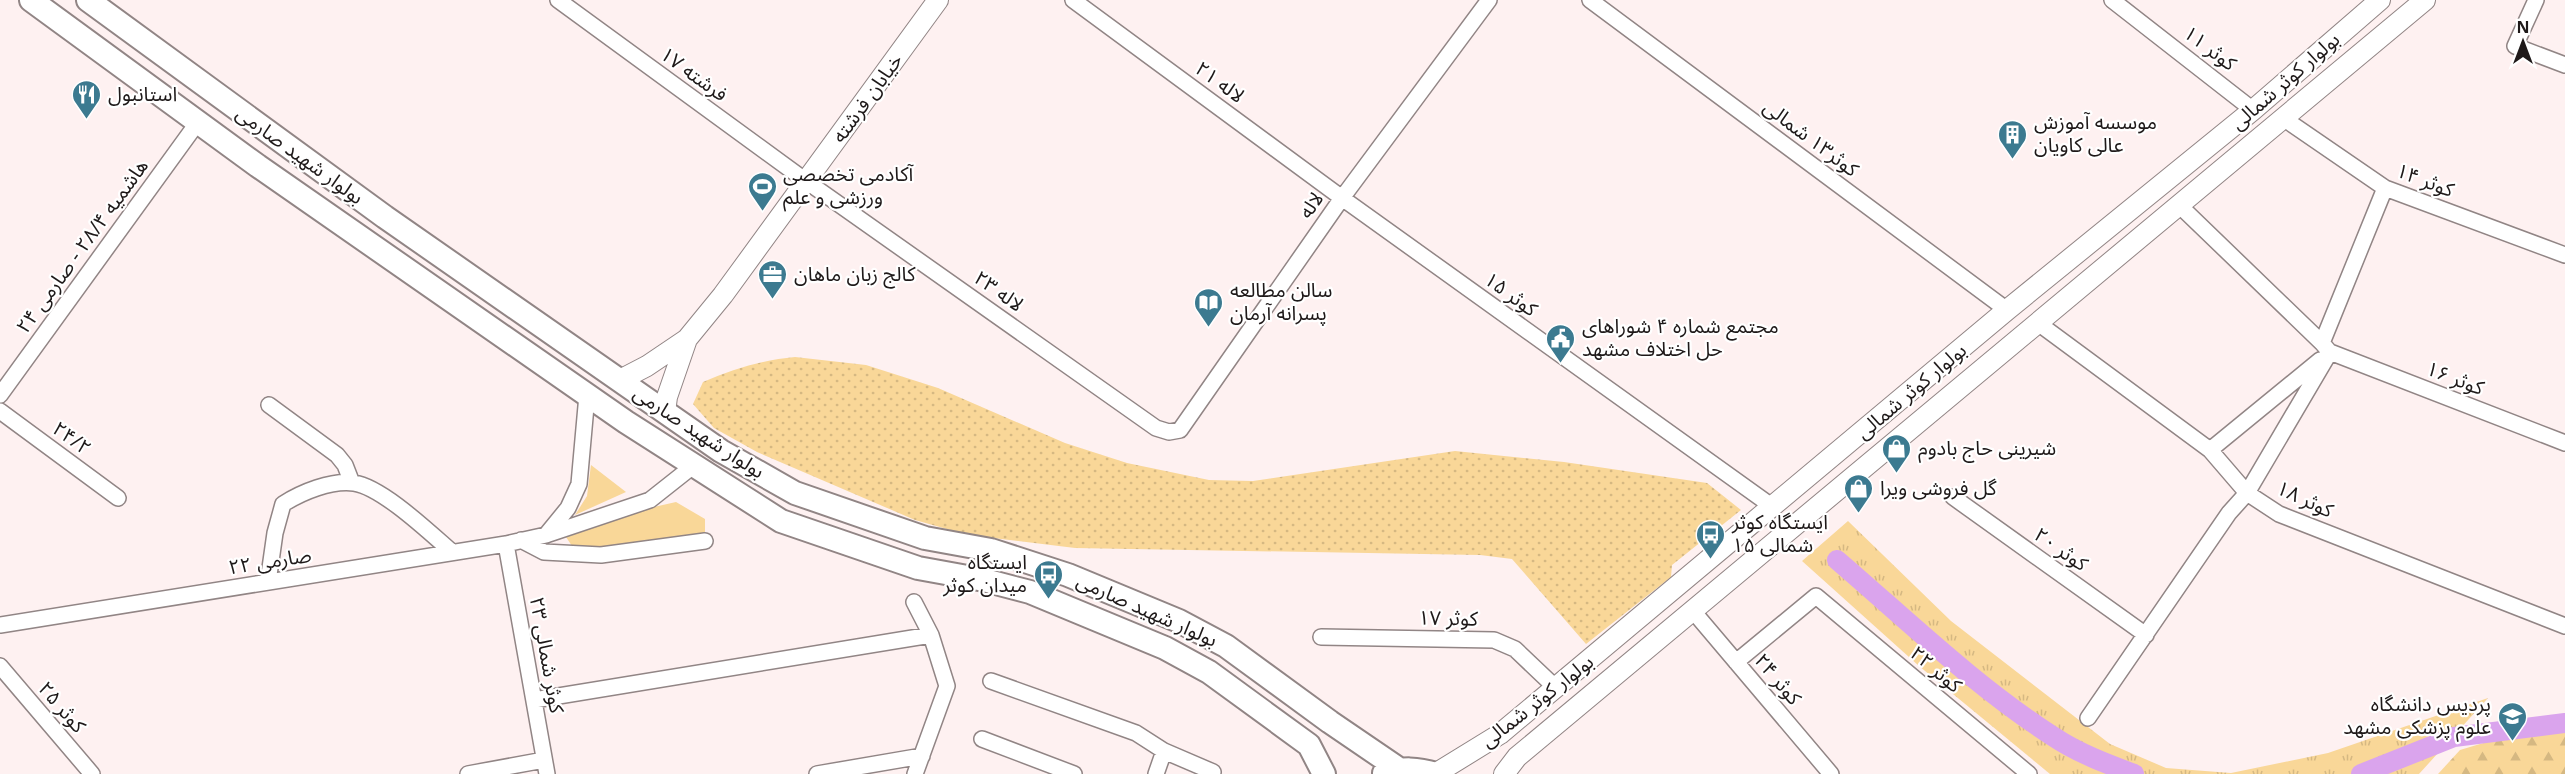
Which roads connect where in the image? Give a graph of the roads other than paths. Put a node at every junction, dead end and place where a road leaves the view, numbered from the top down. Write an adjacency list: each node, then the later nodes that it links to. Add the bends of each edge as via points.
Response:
1 (31, 0): 15 (main road, بولوار شهید صارمی)
2 (88, 0): 17 (main road, بولوار شهید صارمی)
3 (558, 0): 16 (street, فرشته ۱۷)
4 (938, 0): 16 (street, خیابان فرشته)
5 (1073, 0): 19 (street, لاله ۲۱)
6 (1489, 0): 19 (street, لاله)
7 (1590, 0): 23 (street, کوثر۱۳ شمالی)
8 (2112, 0): 13 (street, کوثر ۱۱)
9 (2536, 0): 12 (street, via 2515,46)
10 (2422, 1): 14 (street, بولوار کوثر شمالی)
11 (2368, 4): 13 (street, بولوار کوثر شمالی)
12 (2565, 65)
13 (2253, 110): 23 (street, بولوار کوثر شمالی)
14 (2283, 118): 18 (street, کوثر ۱۴); 20 (street, بولوار کوثر شمالی)
15 (198, 122): 21 (main road, بولوار شهید صارمی); 28 (street, هاشمیه ۲۸/۴ - صارمی ۲۴)
16 (806, 181): 25 (street, خیابان فرشته); 33 (street, لاله ۲۳, via 1156,428)
17 (339, 183): 21 (main road); 27 (main road, بولوار شهید صارمی)
18 (2385, 188): 22 (street, کوثر ۱۴); 26 (street)
19 (1342, 198): 33 (street, لاله, via 1180,430); 41 (street, کوثر ۱۵)
20 (2179, 205): 24 (street, بولوار کوثر شمالی); 26 (street, کوثر ۱۶)
21 (320, 208): 29 (main road, بولوار شهید صارمی)
22 (2565, 255)
23 (2007, 310): 41 (street, بولوار کوثر شمالی)
24 (2038, 323): 35 (street, کوثر ۱۸); 48 (street, بولوار کوثر شمالی)
25 (687, 339): 27 (street, خیابان فرشته); 32 (street, خیابان فرشته)
26 (2326, 348): 34 (street, کوثر ۱۶); 35 (street); 38 (street)
27 (620, 380): 32 (main road, بولوار شهید صارمی)
28 (0, 395)
29 (588, 395): 36 (main road, بولوار شهید صارمی); 42 (street, via 579,484 568,508)
30 (269, 405): 37 (street, via 337,455)
31 (0, 411): 40 (street, ۲۴/۲)
32 (665, 412): 64 (main road, بولوار شهید صارمی, via 721,451 795,493 925,538 991,550 1068,575 1179,621 1226,646)
33 (1169, 432)
34 (2565, 443)
35 (2210, 450): 38 (street, کوثر ۱۸)
36 (693, 466): 42 (street, صارمی ۲۲, via 650,500); 72 (main road, بولوار شهید صارمی, via 781,521 918,568 1030,592 1165,648 1209,672 1309,745)
37 (352, 483): 45 (street, via 373,490); 46 (street, via 307,491 283,504)
38 (2247, 493): 50 (street, کوثر ۱۸, via 2279,514); 52 (street, via 2229,513)
39 (1953, 497): 52 (street, کوثر ۲۰)
40 (118, 498)
41 (1773, 507): 57 (street, بولوار کوثر شمالی)
42 (546, 535): 44 (street, صارمی ۲۲)
43 (705, 541): 44 (street, via 601,555 544,552)
44 (513, 542): 45 (street, صارمی ۲۲); 58 (street, کوثر شمالی ۲۳)
45 (452, 552): 46 (street, صارمی ۲۲)
46 (268, 582): 49 (street, صارمی ۲۲)
47 (914, 602): 51 (street)
48 (1693, 611): 54 (street, کوثر ۲۴); 74 (street, بولوار کوثر شمالی, via 1517,757)
49 (0, 625)
50 (2565, 626)
51 (931, 635): 58 (street); 62 (street, via 947,686)
52 (2146, 635): 59 (street)
53 (1321, 637): 57 (street, کوثر ۱۷, via 1494,640 1515,649)
54 (1736, 662): 75 (street, کوثر ۲۴); 76 (street, کوثر ۲۲, via 1816,596)
55 (0, 666): 66 (street, کوثر ۲۵)
56 (991, 681): 61 (street, via 1136,733)
57 (1556, 688): 73 (street, بولوار کوثر شمالی, via 1500,734)
58 (534, 700): 63 (street, کوثر شمالی ۲۳)
59 (2088, 718)
60 (982, 739): 70 (street)
61 (1164, 751): 65 (street); 71 (street)
62 (922, 756): 68 (street); 69 (street)
63 (546, 767): 67 (street)
64 (1390, 771): 73 (main road, via 1417,769)
65 (1213, 772)
66 (92, 774)
67 (468, 774)
68 (816, 774)
69 (915, 774)
70 (1074, 774)
71 (1156, 774)
72 (1324, 774)
73 (1435, 774)
74 (1503, 774)
75 (1831, 774)
76 (2030, 774)

